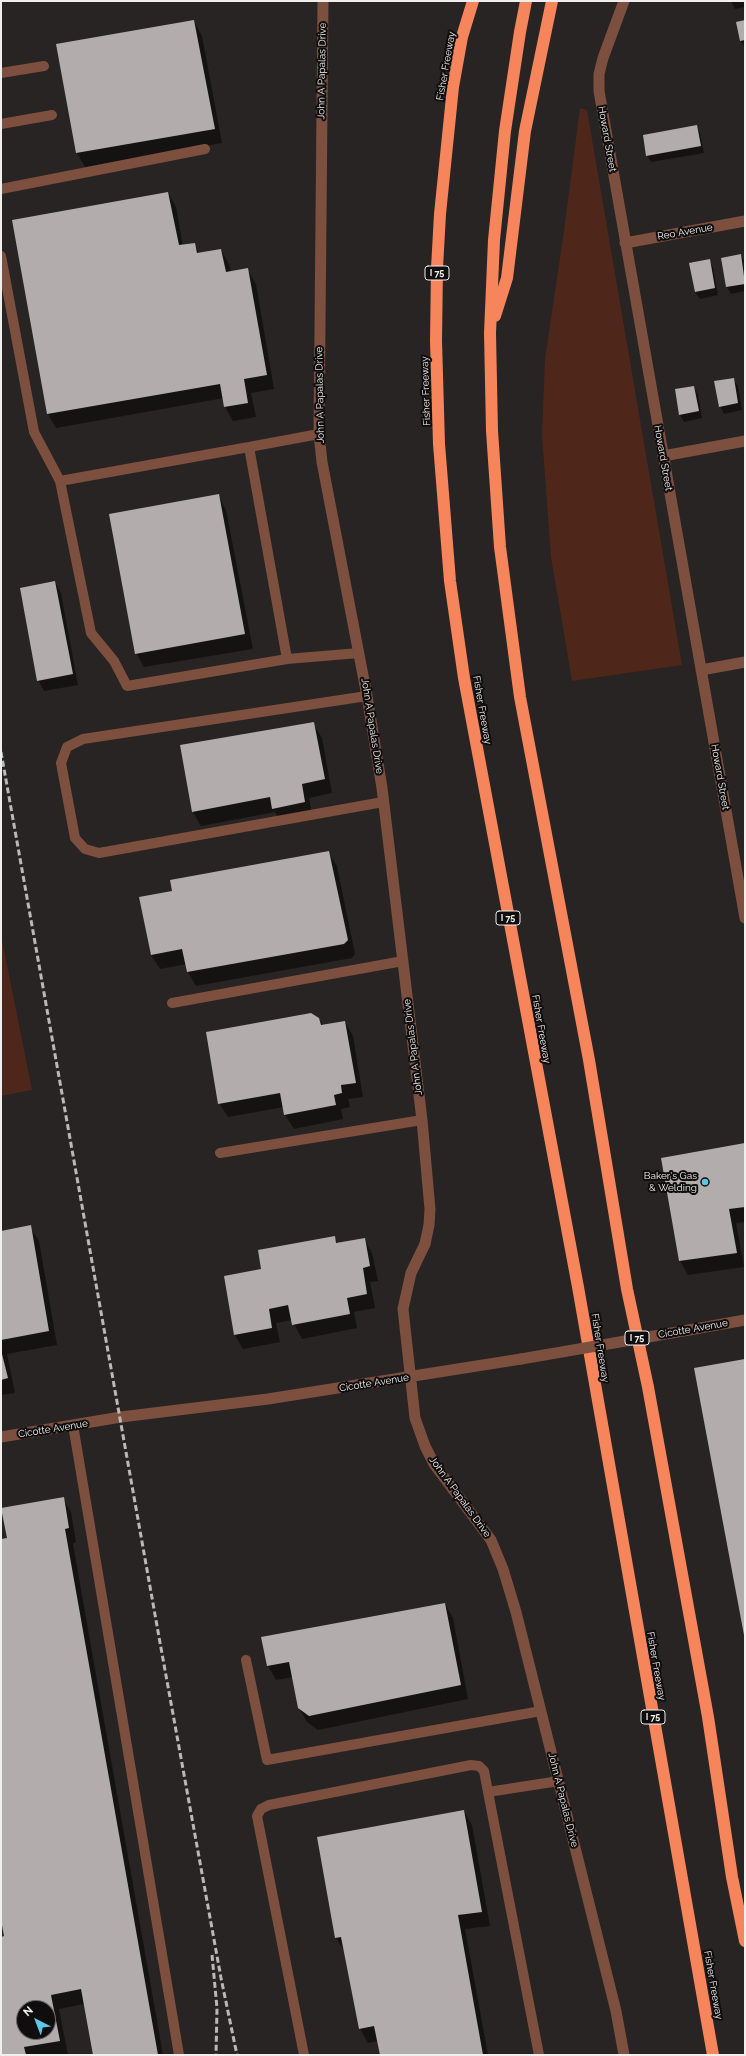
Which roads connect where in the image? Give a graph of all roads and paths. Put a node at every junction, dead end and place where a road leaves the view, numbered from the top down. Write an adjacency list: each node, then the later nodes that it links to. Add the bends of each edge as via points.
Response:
1 (323, 1): 16 (street, John A Papalas Drive)
2 (473, 1): 46 (highway, Fisher Freeway / I 75, via 462,37 452,95 437,268 439,444 450,581 464,678 578,1287)
3 (526, 1): 15 (highway, I 75, via 505,130 494,240)
4 (552, 1): 15 (highway, via 525,131 507,278)
5 (624, 1): 13 (street, Howard Street, via 603,58 598,91)
6 (44, 66): 7 (lane)
7 (1, 73)
8 (52, 115): 9 (lane)
9 (1, 124)
10 (205, 149): 11 (lane)
11 (1, 189)
12 (745, 221): 13 (street, Reo Avenue)
13 (625, 243): 19 (street, Howard Street)
14 (1, 256): 20 (lane, via 34,432)
15 (490, 333): 41 (highway, I 75, via 500,547 520,697 589,1060 627,1289 648,1388 708,1718 732,1877)
16 (319, 434): 18 (lane); 21 (street, John A Papalas Drive, via 322,462)
17 (745, 441): 19 (street)
18 (249, 446): 20 (lane); 22 (lane)
19 (663, 456): 24 (street, Howard Street)
20 (60, 481): 22 (lane, via 91,632 114,661 127,686)
21 (359, 653): 22 (lane); 25 (street, John A Papalas Drive)
22 (288, 659)
23 (745, 662): 24 (street)
24 (701, 670): 27 (street, Howard Street)
25 (368, 696): 26 (street, John A Papalas Drive); 26 (lane, via 83,739 68,747 61,763 75,838 85,849 99,853)
26 (383, 802): 29 (street, John A Papalas Drive)
27 (742, 882): 28 (street, Howard Street)
28 (745, 918)
29 (404, 961): 30 (lane); 31 (street, John A Papalas Drive)
30 (172, 1003)
31 (422, 1120): 32 (lane); 34 (street, John A Papalas Drive, via 430,1209 425,1244 411,1273 403,1309)
32 (220, 1153)
33 (745, 1320): 34 (street, Cicotte Avenue, bridge)
34 (410, 1377): 35 (street, Cicotte Avenue); 38 (street, John A Papalas Drive, via 415,1418 425,1446 434,1464 491,1540 503,1570)
35 (73, 1425): 36 (street, Cicotte Avenue); 42 (lane)
36 (1, 1437)
37 (246, 1660): 38 (lane, via 267,1760)
38 (541, 1711): 39 (street, John A Papalas Drive)
39 (559, 1781): 40 (lane); 45 (street, John A Papalas Drive, via 616,2011)
40 (488, 1792): 43 (lane, via 484,1771 479,1766 471,1765 269,1805 261,1809 257,1816); 44 (lane)
41 (745, 1941)
42 (179, 2055)
43 (304, 2055)
44 (539, 2055)
45 (624, 2055)
46 (713, 2055)

